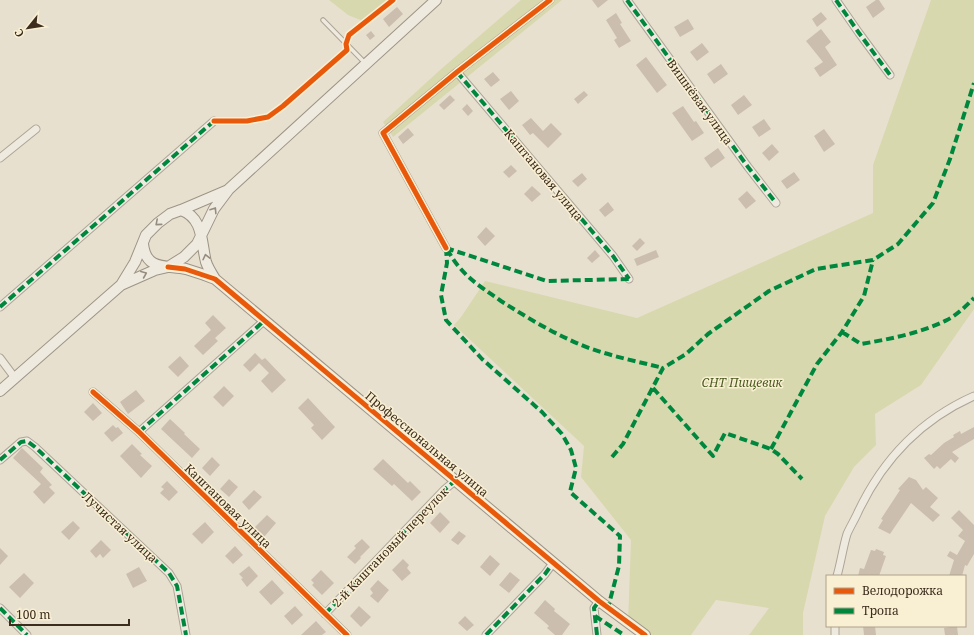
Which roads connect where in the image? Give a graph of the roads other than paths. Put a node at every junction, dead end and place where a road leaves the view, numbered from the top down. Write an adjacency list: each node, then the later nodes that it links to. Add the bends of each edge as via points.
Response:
1 (436, 0): 6 (main road)
2 (550, 0): 7 (street)
3 (627, 0): 13 (street, Вишнёвая улица)
4 (836, 0): 8 (street)
5 (323, 20): 6 (lane)
6 (366, 64): 12 (main road)
7 (457, 72): 17 (street, via 383,133); 20 (street, Каштановая улица, via 613,256)
8 (890, 75)
9 (214, 121): 22 (street)
10 (36, 129): 11 (street)
11 (0, 158)
12 (230, 189): 14 (main road); 15 (main road, one-way to 12, via 214,209)
13 (776, 203)
14 (181, 210): 15 (main road, via 192,216); 16 (main road, one-way to 16, via 158,223 146,235)
15 (201, 234): 18 (main road, via 190,252); 19 (main road, one-way to 15, via 206,262)
16 (143, 244): 18 (main road, via 146,256 151,262); 21 (main road)
17 (446, 248)
18 (168, 267): 19 (main road, via 185,269); 21 (main road, one-way to 18)
19 (215, 279): 23 (main road, Профессиональная улица)
20 (629, 279)
21 (120, 285): 25 (main road)
22 (0, 307)
23 (264, 321): 29 (street); 31 (main road, Профессиональная улица)
24 (0, 358): 25 (street)
25 (15, 378): 26 (main road)
26 (0, 392)
27 (93, 392): 29 (street, Каштановая улица)
28 (974, 396): 33 (street, via 956,404 916,431 890,459 868,491 847,535)
29 (139, 432): 36 (street, Каштановая улица)
30 (0, 460): 38 (street, Лучистая улица, via 21,442 27,441 169,573 177,586)
31 (456, 480): 32 (main road, Профессиональная улица); 36 (street, 2-й Каштановый переулок)
32 (553, 563): 34 (main road, Профессиональная улица); 40 (street)
33 (838, 575)
34 (599, 601): 41 (street, via 594,608); 42 (main road, Профессиональная улица)
35 (0, 608): 37 (street)
36 (325, 614): 39 (street, Каштановая улица)
37 (27, 635)
38 (186, 635)
39 (347, 635)
40 (486, 635)
41 (597, 635)
42 (645, 635)

